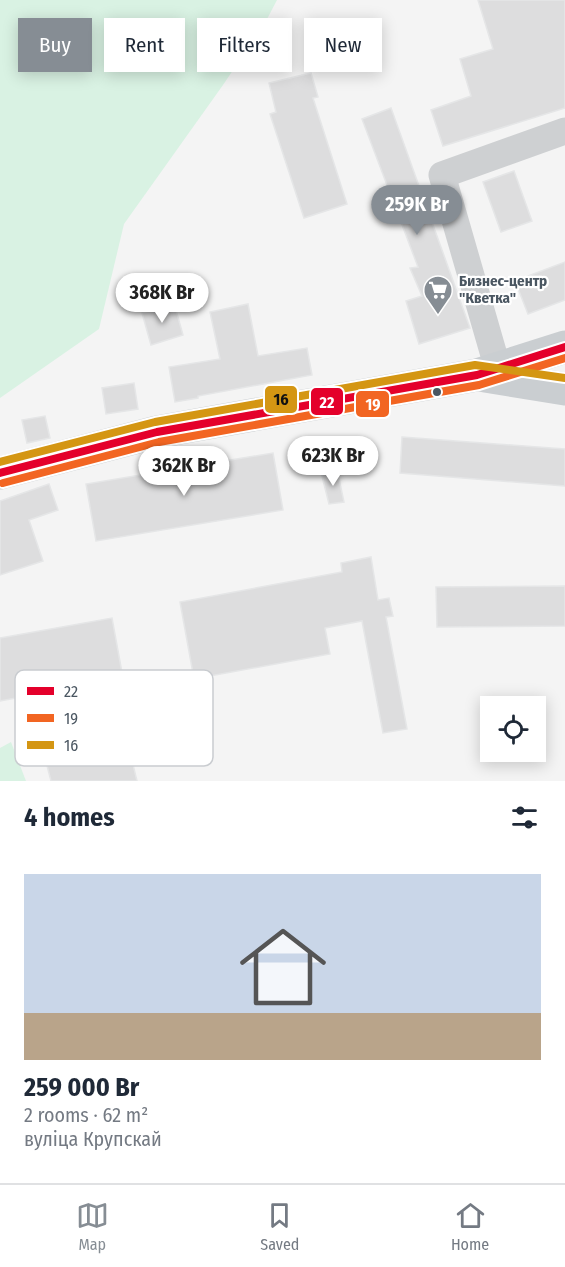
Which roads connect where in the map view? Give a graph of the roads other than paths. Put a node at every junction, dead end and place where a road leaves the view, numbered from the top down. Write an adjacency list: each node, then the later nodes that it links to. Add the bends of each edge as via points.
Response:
1 (565, 131): 3 (street, via 442,175)
2 (565, 347): 3 (main road)
3 (487, 372): 4 (main road); 5 (main road, via 157,432)
4 (565, 389)
5 (0, 473)

